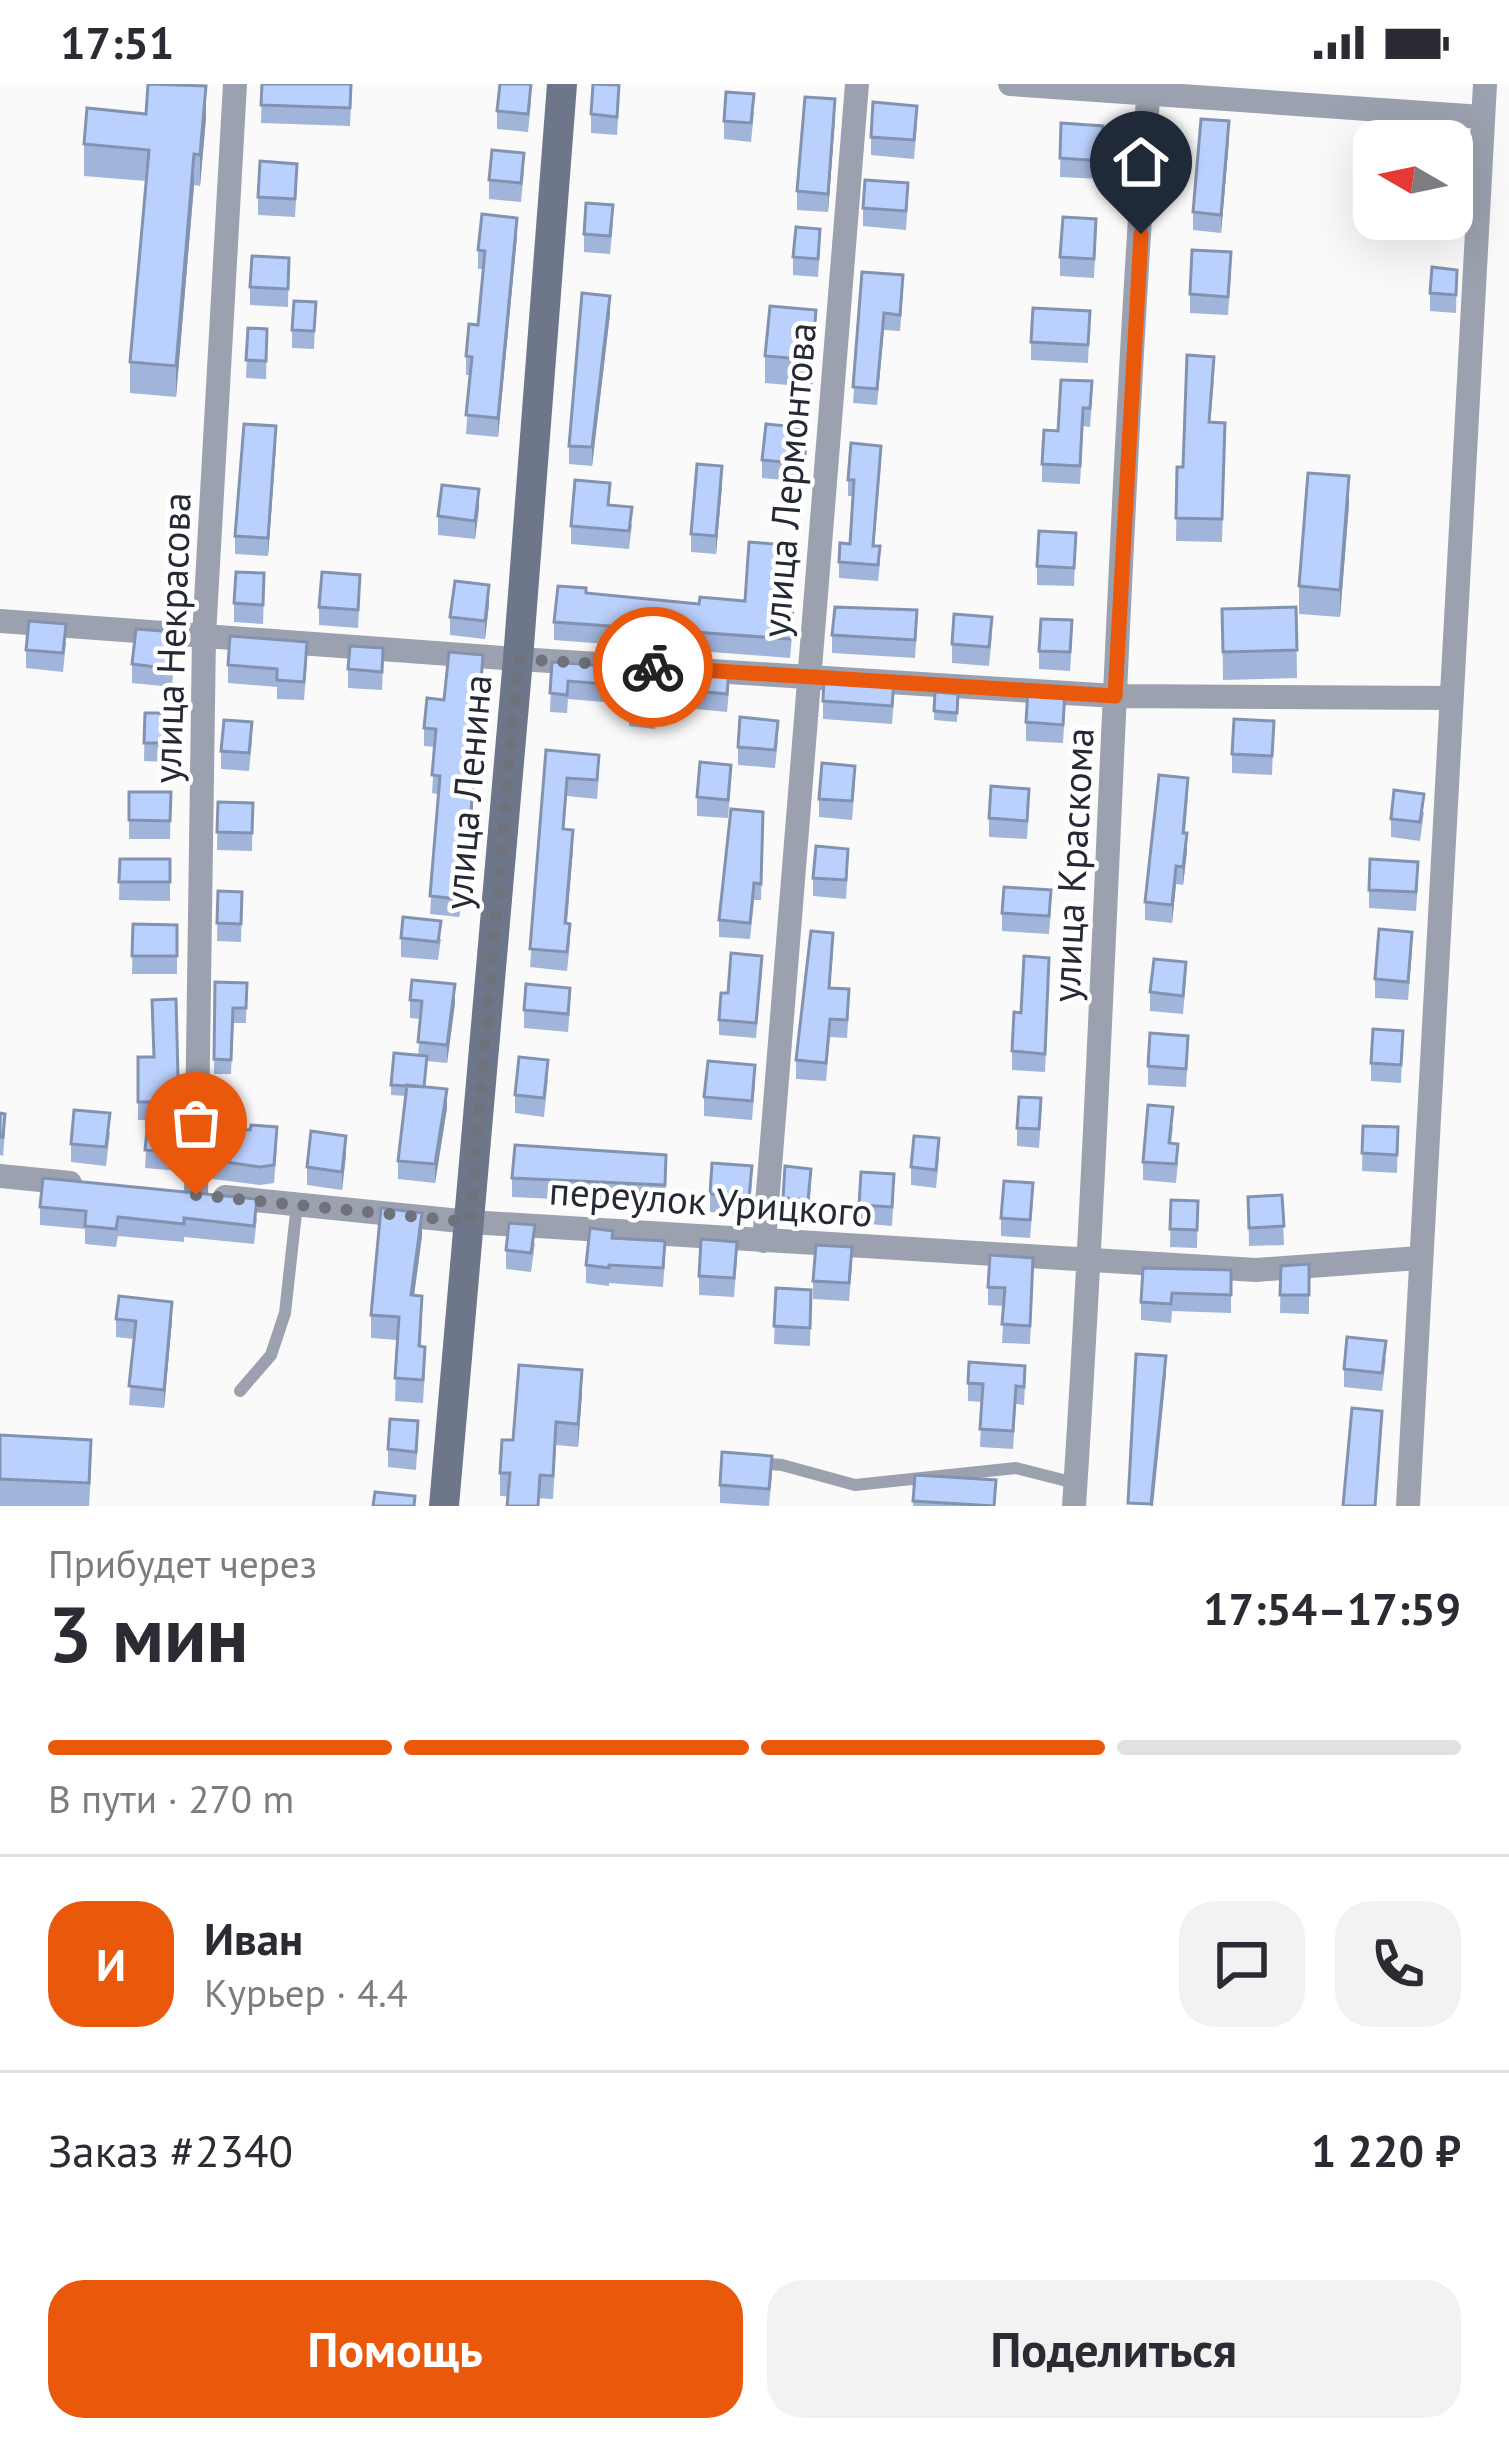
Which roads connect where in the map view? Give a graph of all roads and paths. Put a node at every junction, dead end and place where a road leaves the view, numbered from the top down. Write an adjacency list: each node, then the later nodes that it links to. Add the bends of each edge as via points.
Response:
1 (235, 84): 9 (street, улица Некрасова)
2 (562, 84): 10 (main road, улица Ленина)
3 (856, 84): 11 (street, улица Лермонтова)
4 (1010, 84): 6 (street)
5 (1485, 84): 7 (street)
6 (1149, 90): 7 (street); 12 (street, улица Краскома)
7 (1482, 117): 13 (street)
8 (0, 621): 9 (street)
9 (204, 636): 10 (street); 16 (street, улица Некрасова)
10 (518, 659): 11 (street); 18 (main road, улица Ленина)
11 (808, 676): 12 (street); 19 (street, улица Лермонтова)
12 (1115, 696): 13 (street); 21 (street, улица Краскома)
13 (1451, 698): 20 (street)
14 (0, 1176): 15 (street)
15 (87, 1184)
16 (185, 1194): 17 (street, переулок Урицкого)
17 (297, 1204): 18 (street, переулок Урицкого); 22 (lane, via 285,1313 271,1355)
18 (470, 1222): 19 (street, переулок Урицкого); 25 (main road, улица Ленина)
19 (764, 1241): 21 (street, переулок Урицкого)
20 (1419, 1258): 21 (street, переулок Урицкого, via 1256,1270); 26 (street)
21 (1090, 1261): 24 (street, улица Краскома)
22 (240, 1391)
23 (747, 1462): 24 (lane, via 855,1486 1016,1468)
24 (1074, 1494)
25 (444, 1506)
26 (1408, 1506)

